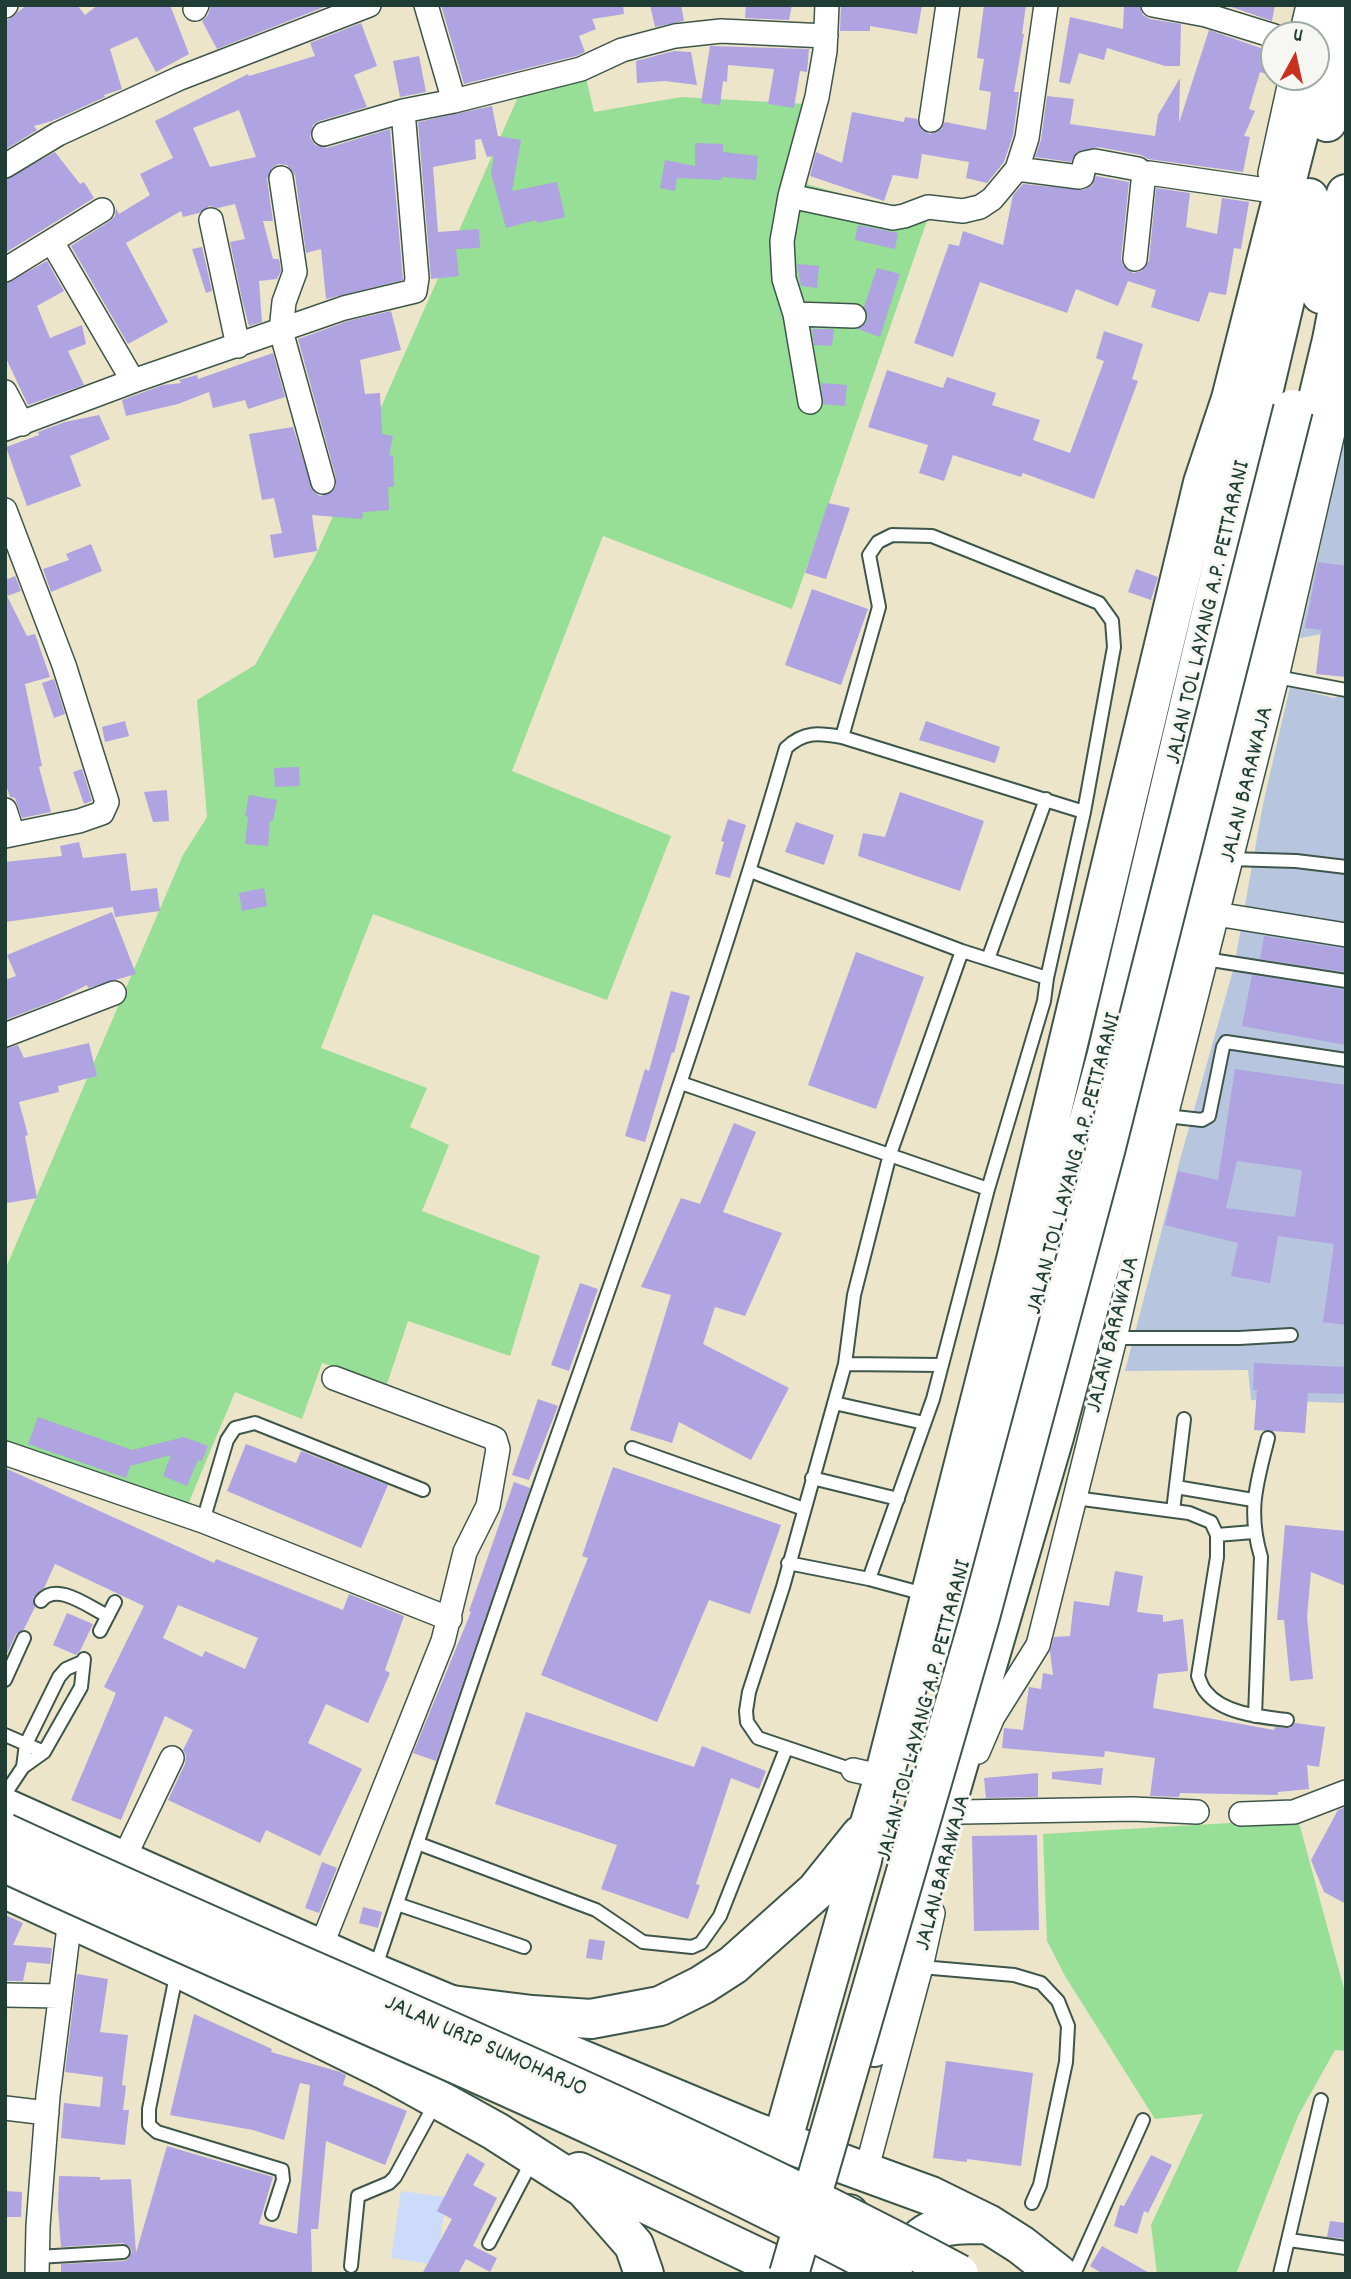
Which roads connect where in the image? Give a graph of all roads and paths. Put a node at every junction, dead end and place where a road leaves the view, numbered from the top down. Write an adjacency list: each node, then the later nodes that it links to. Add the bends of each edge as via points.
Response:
1 (369, 5): 16 (street, via 180,78 58,134)
2 (426, 5): 12 (street)
3 (827, 5): 8 (street)
4 (948, 5): 14 (street)
5 (1046, 5): 17 (street, via 1027,138)
6 (1153, 5): 7 (street)
7 (1260, 32)
8 (826, 36): 12 (street, via 721,31 676,36 622,50 581,69); 22 (street, via 817,97)
9 (1346, 43): 148 (highway, JALAN TOL LAYANG A.P. PETTARANI, bridge, via 1106,1058 809,2141)
10 (1288, 91): 20 (street)
11 (1308, 91): 39 (highway, via 1231,399)
12 (454, 101): 13 (street)
13 (403, 111): 15 (street); 31 (street, via 415,290 344,308)
14 (931, 121)
15 (324, 134)
16 (5, 166)
17 (1017, 169): 19 (street, via 1079,177 1090,160 1132,167); 22 (street, via 992,199 970,211 928,207 893,218)
18 (281, 178): 31 (street, via 295,272 284,302)
19 (1144, 178): 20 (street, via 1153,172); 26 (street)
20 (1266, 190): 39 (street)
21 (1346, 194): 150 (highway, JALAN TOL LAYANG A.P. PETTARANI, bridge, via 1109,1138 980,1617)
22 (790, 196): 29 (street, via 782,260)
23 (102, 210): 25 (street)
24 (211, 220): 32 (street)
25 (52, 242): 28 (street); 34 (street)
26 (1135, 259)
27 (1346, 267): 137 (highway, via 1332,340 1125,1173 1054,1437 922,1888)
28 (5, 270)
29 (796, 314): 30 (street); 36 (street)
30 (854, 316)
31 (281, 331): 32 (street); 38 (street)
32 (238, 346): 34 (street)
33 (1346, 376): 41 (street, JALAN BARAWAJA)
34 (132, 381): 37 (street)
35 (5, 392): 37 (street)
36 (810, 402)
37 (14, 427)
38 (323, 482)
39 (1203, 483): 89 (highway, via 1017,1256)
40 (5, 510): 47 (street, via 64,665 107,802 102,813 79,821)
41 (1277, 677): 42 (lane); 48 (street, JALAN BARAWAJA)
42 (1346, 690)
43 (842, 737): 44 (lane); 46 (lane, via 879,607 869,555 878,542 892,535 932,536 1099,603 1112,621 1114,647); 50 (lane, via 816,733 797,738 786,748)
44 (1046, 799): 46 (lane); 54 (lane)
45 (5, 810): 47 (street)
46 (1084, 811): 56 (lane)
47 (9, 835)
48 (1230, 859): 49 (lane); 51 (street, JALAN BARAWAJA)
49 (1346, 867)
50 (750, 871): 53 (lane); 61 (lane)
51 (1216, 914): 52 (street); 55 (street, JALAN BARAWAJA)
52 (1346, 935)
53 (962, 951): 54 (lane); 63 (lane)
54 (988, 959): 56 (lane)
55 (1205, 959): 57 (lane); 62 (street, JALAN BARAWAJA)
56 (1047, 978): 64 (lane)
57 (1346, 981)
58 (114, 993): 59 (street)
59 (5, 1035)
60 (1346, 1060): 62 (lane, via 1226,1042 1209,1116)
61 (681, 1083): 63 (lane); 114 (lane, via 480,1653)
62 (1166, 1116): 66 (street, JALAN BARAWAJA)
63 (890, 1154): 64 (lane); 67 (lane, via 854,1295)
64 (988, 1189): 68 (lane)
65 (1291, 1335): 66 (lane)
66 (1115, 1338): 80 (street, JALAN BARAWAJA)
67 (845, 1364): 68 (lane); 70 (lane)
68 (941, 1365): 72 (lane)
69 (334, 1378): 93 (street, via 498,1443 488,1506 465,1552)
70 (834, 1403): 72 (lane); 76 (lane)
71 (1184, 1419): 77 (lane)
72 (924, 1423): 79 (lane)
73 (1268, 1438): 81 (lane)
74 (632, 1448): 82 (lane)
75 (5, 1453): 84 (street)
76 (812, 1478): 79 (lane); 82 (lane)
77 (1176, 1487): 81 (lane); 83 (lane)
78 (423, 1490): 84 (lane, via 255,1423 235,1429 227,1440)
79 (898, 1499): 88 (lane)
80 (1075, 1499): 83 (lane); 109 (street, JALAN BARAWAJA, via 1038,1645 982,1739)
81 (1253, 1500): 85 (lane)
82 (804, 1509): 87 (lane)
83 (1173, 1511): 86 (lane, via 1211,1522)
84 (203, 1521): 93 (street)
85 (1254, 1532): 86 (lane); 97 (lane, via 1261,1556)
86 (1217, 1535): 97 (lane, via 1198,1676 1206,1692 1222,1705)
87 (789, 1563): 88 (lane); 101 (lane, via 746,1711 756,1737)
88 (869, 1579): 89 (lane)
89 (930, 1595): 105 (highway)
90 (41, 1601): 92 (lane, via 63,1594)
91 (115, 1602): 92 (lane)
92 (108, 1616): 94 (lane)
93 (450, 1619): 121 (street)
94 (100, 1630)
95 (24, 1638): 96 (lane)
96 (5, 1680)
97 (1255, 1716): 98 (lane)
98 (1287, 1720)
99 (5, 1735): 100 (lane)
100 (26, 1744): 102 (lane); 102 (lane, via 59,1677 83,1661 80,1687); 104 (lane)
101 (786, 1749): 105 (lane); 114 (lane, via 720,1916 696,1946 643,1942 596,1910)
102 (44, 1752): 104 (lane)
103 (172, 1758): 115 (street)
104 (23, 1767): 107 (lane)
105 (869, 1774): 112 (highway)
106 (1346, 1792): 111 (street, via 1294,1812)
107 (5, 1794)
108 (5, 1808): 115 (highway)
109 (961, 1812): 110 (street); 122 (street, JALAN BARAWAJA)
110 (1197, 1812)
111 (1241, 1814)
112 (870, 1823): 127 (highway, via 816,1891 743,1956 702,1985 660,2006 592,2019); 135 (highway)
113 (5, 1833): 155 (highway, JALAN URIP SUMOHARJO, bridge, via 767,2175)
114 (418, 1843): 118 (lane)
115 (123, 1860): 121 (highway)
116 (5, 1864): 153 (highway, JALAN URIP SUMOHARJO, bridge, via 568,2113)
117 (5, 1889): 119 (highway)
118 (397, 1904): 120 (lane); 124 (lane)
119 (70, 1919): 123 (highway); 126 (street)
120 (524, 1947)
121 (320, 1949): 124 (highway)
122 (921, 1967): 137 (street, JALAN BARAWAJA); 139 (lane, via 1014,1975 1041,1983 1058,2001 1068,2026 1066,2062 1040,2185)
123 (178, 1968): 128 (highway); 140 (lane, via 149,2125 157,2132 282,2170)
124 (374, 1973): 127 (highway)
125 (5, 1995): 126 (street)
126 (60, 1996): 132 (street)
127 (452, 2005): 129 (highway)
128 (437, 2099): 134 (highway); 147 (lane, via 395,2177 358,2196)
129 (679, 2100): 135 (highway); 138 (highway, via 706,2127 711,2143 707,2161 683,2184)
130 (1321, 2100): 142 (lane)
131 (5, 2108): 132 (street)
132 (47, 2113): 146 (street)
133 (1143, 2120): 157 (lane)
134 (495, 2131): 136 (highway); 138 (highway)
135 (782, 2142): 137 (highway); 148 (highway)
136 (534, 2155): 143 (lane); 149 (highway, via 584,2188 634,2245)
137 (858, 2167): 141 (highway); 151 (highway); 152 (highway, JALAN BARAWAJA)
138 (636, 2199): 148 (highway)
139 (1032, 2203)
140 (272, 2214)
141 (988, 2224): 154 (highway, via 937,2227 915,2241); 156 (highway)
142 (1289, 2240): 144 (lane); 158 (lane)
143 (489, 2243)
144 (1346, 2248)
145 (123, 2252): 146 (lane)
146 (37, 2266)
147 (351, 2266)
148 (753, 2267): 150 (highway)
149 (644, 2274)
150 (791, 2274)
151 (806, 2274)
152 (825, 2274)
153 (893, 2274)
154 (904, 2274)
155 (959, 2274)
156 (1058, 2274)
157 (1074, 2274)
158 (1280, 2274)

